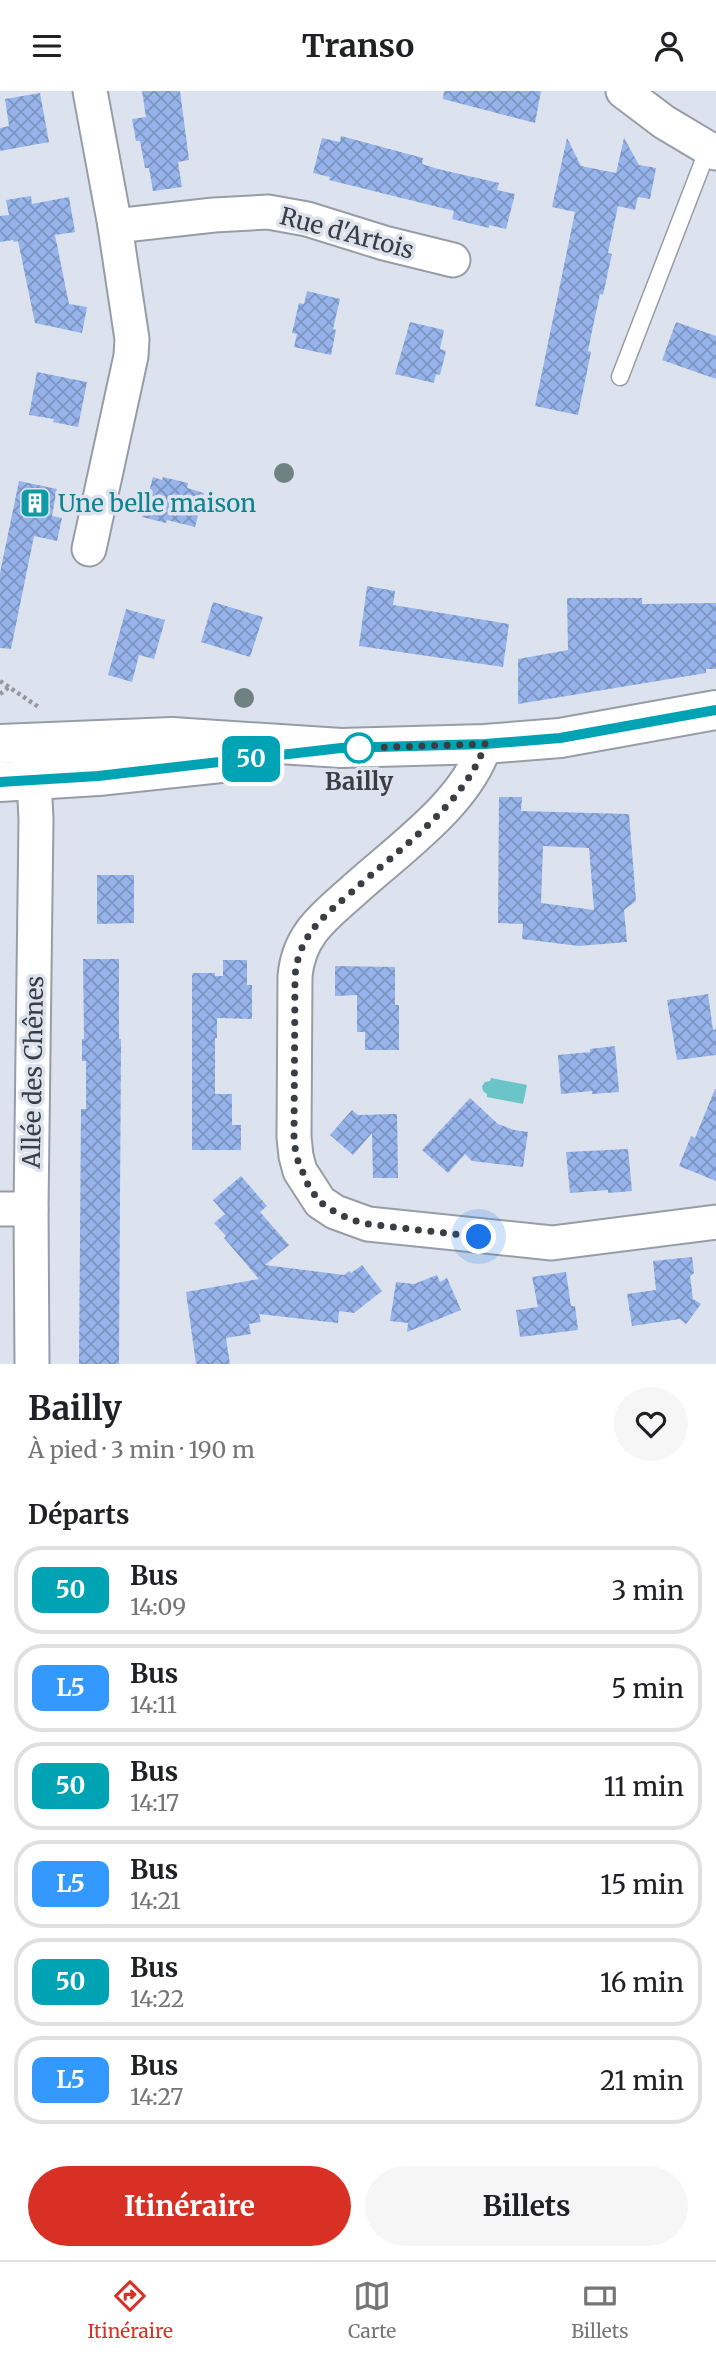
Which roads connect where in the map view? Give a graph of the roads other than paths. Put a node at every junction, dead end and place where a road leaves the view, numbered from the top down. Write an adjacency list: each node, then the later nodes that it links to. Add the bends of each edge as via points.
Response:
1 (90, 91): 4 (street)
2 (623, 91): 3 (street)
3 (712, 151): 6 (lane)
4 (115, 226): 5 (street, Rue d'Artois, via 268,212); 7 (street, via 132,325 131,356)
5 (453, 260)
6 (620, 377)
7 (89, 549)
8 (716, 710): 10 (main road, via 560,738)
9 (7, 723): 11 (main road); 12 (main road, via 29,763)
10 (485, 744): 11 (main road); 14 (street, via 473,773 446,807 321,919 300,950 295,976 294,1137 300,1171 320,1202 368,1224 552,1243)
11 (341, 748): 12 (main road)
12 (17, 781): 13 (street, Allée des Chênes, via 36,819)
13 (15, 1209): 15 (street, Allée des Chênes)
14 (716, 1222)
15 (32, 1364)

